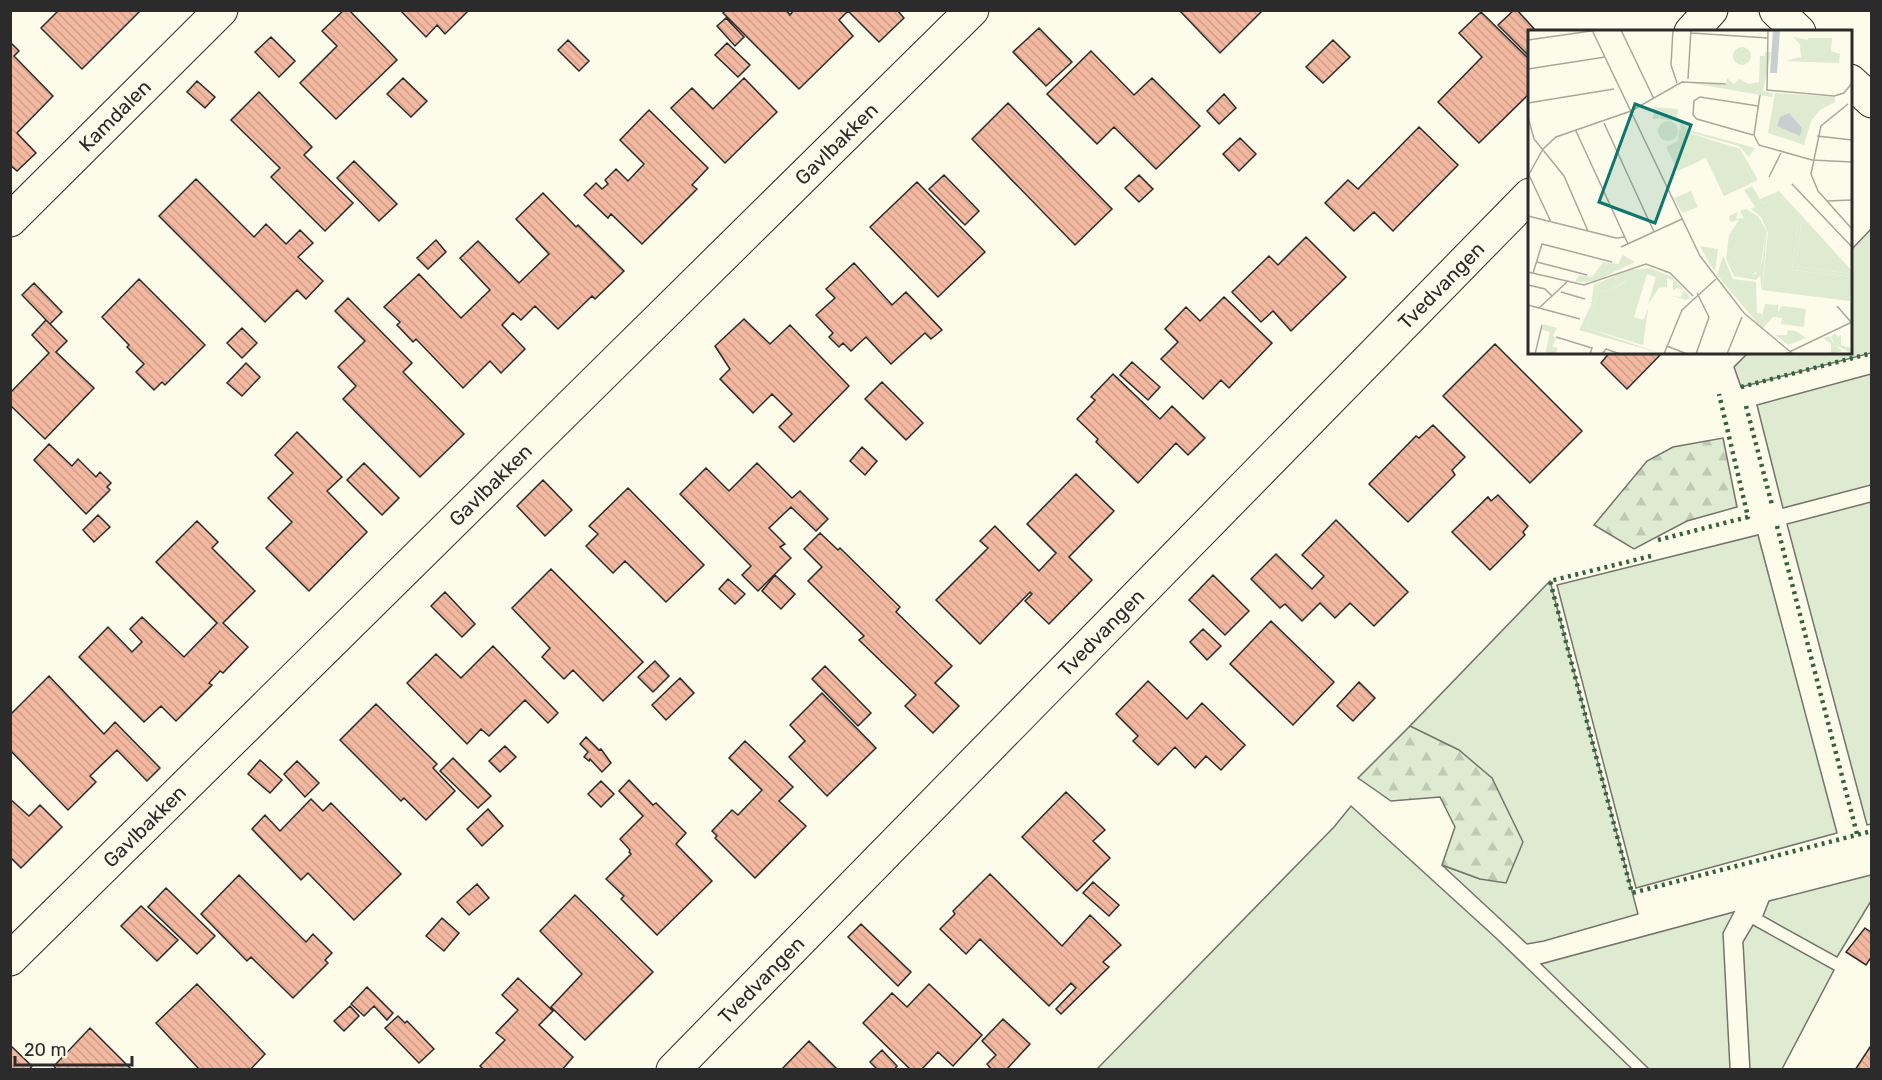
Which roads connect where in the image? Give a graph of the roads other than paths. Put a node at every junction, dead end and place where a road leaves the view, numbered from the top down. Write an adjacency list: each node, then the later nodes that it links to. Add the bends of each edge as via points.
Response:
1 (221, 10): 10 (street, Kamdalen)
2 (972, 10): 11 (street, Gavlbakken)
3 (1711, 10): 5 (street)
4 (1776, 10): 6 (street)
5 (1693, 30)
6 (1797, 30)
7 (1852, 82): 8 (street)
8 (1872, 101)
9 (1528, 197): 12 (street, Tvedvangen)
10 (10, 220)
11 (10, 959)
12 (673, 1070)

